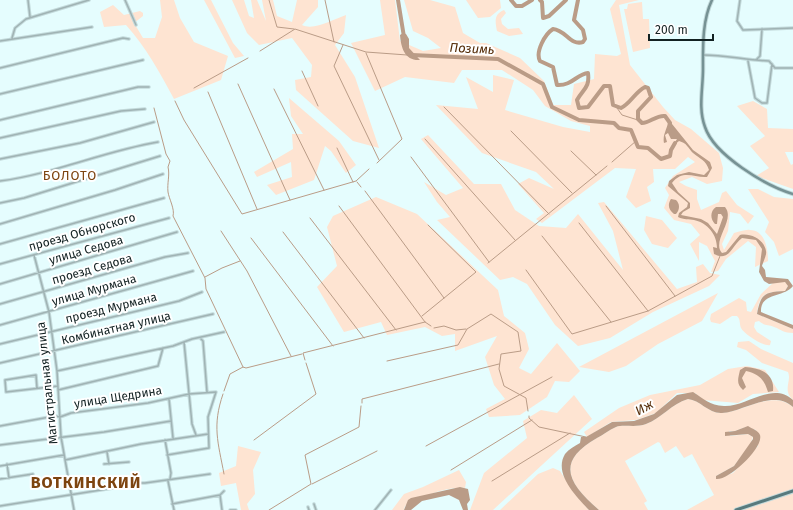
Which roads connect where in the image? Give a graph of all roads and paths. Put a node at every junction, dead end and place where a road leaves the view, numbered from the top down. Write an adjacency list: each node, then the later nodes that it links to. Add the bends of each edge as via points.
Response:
1 (28, 0): 6 (street)
2 (89, 0): 6 (street)
3 (126, 0): 7 (street)
4 (712, 0): 14 (street, via 706,21)
5 (740, 0): 10 (street, via 737,22 743,30)
6 (30, 17): 11 (street, via 15,28)
7 (136, 25)
8 (92, 27): 11 (street)
9 (793, 28): 10 (street)
10 (762, 29): 16 (street, via 760,56)
11 (12, 38): 13 (street)
12 (129, 39): 19 (street, via 123,38)
13 (0, 41)
14 (703, 55): 17 (street); 32 (street, via 701,108 709,137 732,160 760,180)
15 (143, 60): 22 (street)
16 (755, 60): 17 (street); 18 (street, via 769,61)
17 (748, 61): 18 (street, via 754,95 762,103 767,103)
18 (772, 64): 20 (street, via 775,68)
19 (0, 68)
20 (793, 68)
21 (150, 87): 24 (street, via 138,87)
22 (0, 94)
23 (145, 109): 26 (street, via 121,111)
24 (0, 120)
25 (154, 122): 29 (street, via 80,143)
26 (0, 138)
27 (158, 142): 31 (street, via 132,146)
28 (160, 156): 34 (street)
29 (0, 159)
30 (163, 174): 36 (street)
31 (0, 181)
32 (793, 194)
33 (164, 198): 38 (street)
34 (0, 203)
35 (169, 218): 40 (street, проезд Обнорского)
36 (0, 224)
37 (177, 232): 43 (street, улица Седова)
38 (0, 244)
39 (188, 253): 45 (street, проезд Седова, via 165,257)
40 (34, 255): 41 (street, проезд Обнорского); 43 (street, Магистральная улица)
41 (0, 264)
42 (193, 271): 48 (street, улица Мурмана)
43 (39, 273): 44 (street, улица Седова); 45 (street, Магистральная улица)
44 (0, 284)
45 (43, 292): 47 (street, проезд Седова); 48 (street, Магистральная улица)
46 (202, 292): 51 (street, проезд Мурмана, via 179,301)
47 (0, 304)
48 (49, 312): 50 (street, улица Мурмана); 51 (street, Магистральная улица)
49 (213, 314): 57 (street, Комбинатная улица)
50 (0, 325)
51 (51, 332): 55 (street, проезд Мурмана); 57 (street, Магистральная улица)
52 (224, 332): 53 (street)
53 (200, 338): 54 (street); 63 (street, via 203,341)
54 (184, 342): 56 (street); 64 (street)
55 (0, 344)
56 (162, 348): 59 (street); 62 (street, via 158,366)
57 (54, 351): 58 (street, Комбинатная улица); 59 (street, Магистральная улица)
58 (0, 363)
59 (57, 371): 60 (street, Магистральная улица)
60 (58, 386): 61 (street); 62 (street, Магистральная улица)
61 (37, 388): 61 (street, via 36,375 5,380 6,392)
62 (58, 390): 66 (street, Магистральная улица)
63 (207, 392): 64 (street, улица Щедрина); 69 (street, улица Щедрина, via 216,392 210,409)
64 (189, 394): 65 (street, улица Щедрина); 70 (street, via 192,424)
65 (169, 398): 66 (street, улица Щедрина); 67 (street)
66 (60, 417): 68 (street, улица Щедрина); 71 (street, Магистральная улица)
67 (171, 420): 71 (street); 72 (street)
68 (0, 426)
69 (208, 434): 70 (street); 77 (street, via 209,448)
70 (196, 435): 72 (street)
71 (62, 437): 74 (street); 76 (street, Магистральная улица)
72 (173, 438): 73 (street)
73 (165, 440): 75 (street); 77 (street)
74 (0, 445)
75 (107, 451): 78 (street); 82 (street)
76 (64, 455): 78 (street, Магистральная улица); 80 (street)
77 (167, 455): 88 (street)
78 (65, 460): 92 (street, Магистральная улица)
79 (129, 462): 82 (street)
80 (7, 464): 83 (street); 86 (street)
81 (104, 464): 82 (street)
82 (109, 464)
83 (0, 466)
84 (33, 474): 86 (street)
85 (210, 474): 88 (street)
86 (9, 478): 87 (street)
87 (0, 479)
88 (169, 480): 92 (street); 94 (street)
89 (391, 490): 105 (street)
90 (224, 491): 93 (street)
91 (793, 492): 106 (main road)
92 (71, 494): 96 (street); 99 (street, Магистральная улица)
93 (220, 495): 94 (street); 101 (street)
94 (172, 504): 100 (street)
95 (314, 504): 104 (street)
96 (0, 506)
97 (308, 506): 103 (street)
98 (236, 509): 102 (street)
99 (74, 510)
100 (174, 510)
101 (222, 510)
102 (230, 510)
103 (309, 510)
104 (316, 510)
105 (375, 510)
106 (736, 510)

